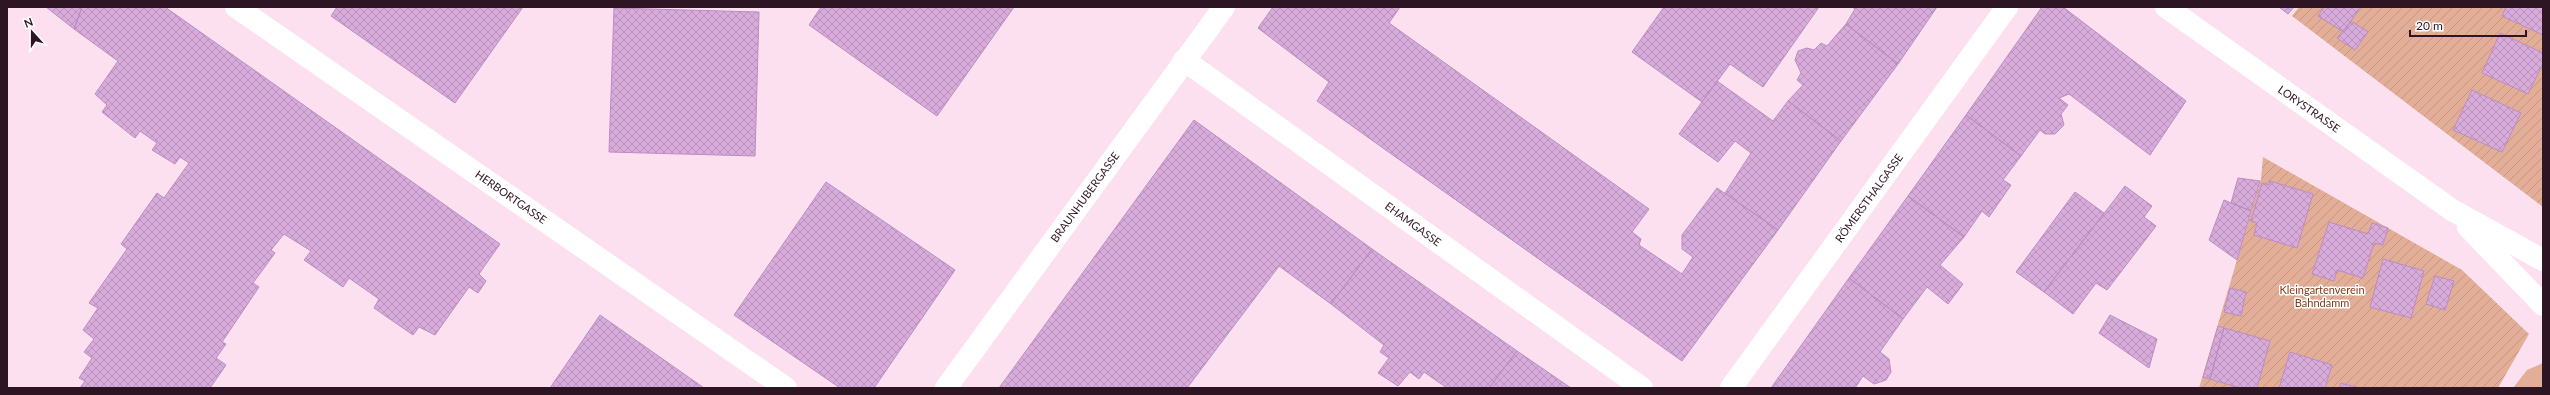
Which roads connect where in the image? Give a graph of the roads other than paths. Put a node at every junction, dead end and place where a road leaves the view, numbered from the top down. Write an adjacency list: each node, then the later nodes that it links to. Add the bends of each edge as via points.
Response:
1 (236, 7): 9 (street, HERBORTGASSE)
2 (1224, 7): 5 (street, BRAUNHUBERGASSE)
3 (2007, 7): 12 (street, RÖMERSTHALGASSE)
4 (2166, 7): 6 (street, LORYSTRASSE)
5 (1184, 60): 10 (street, BRAUNHUBERGASSE); 11 (street, EHAMGASSE)
6 (2452, 210): 7 (street, LORYSTRASSE); 8 (street, LORYSTRASSE)
7 (2543, 260)
8 (2543, 305)
9 (786, 388)
10 (946, 388)
11 (1642, 388)
12 (1731, 388)

